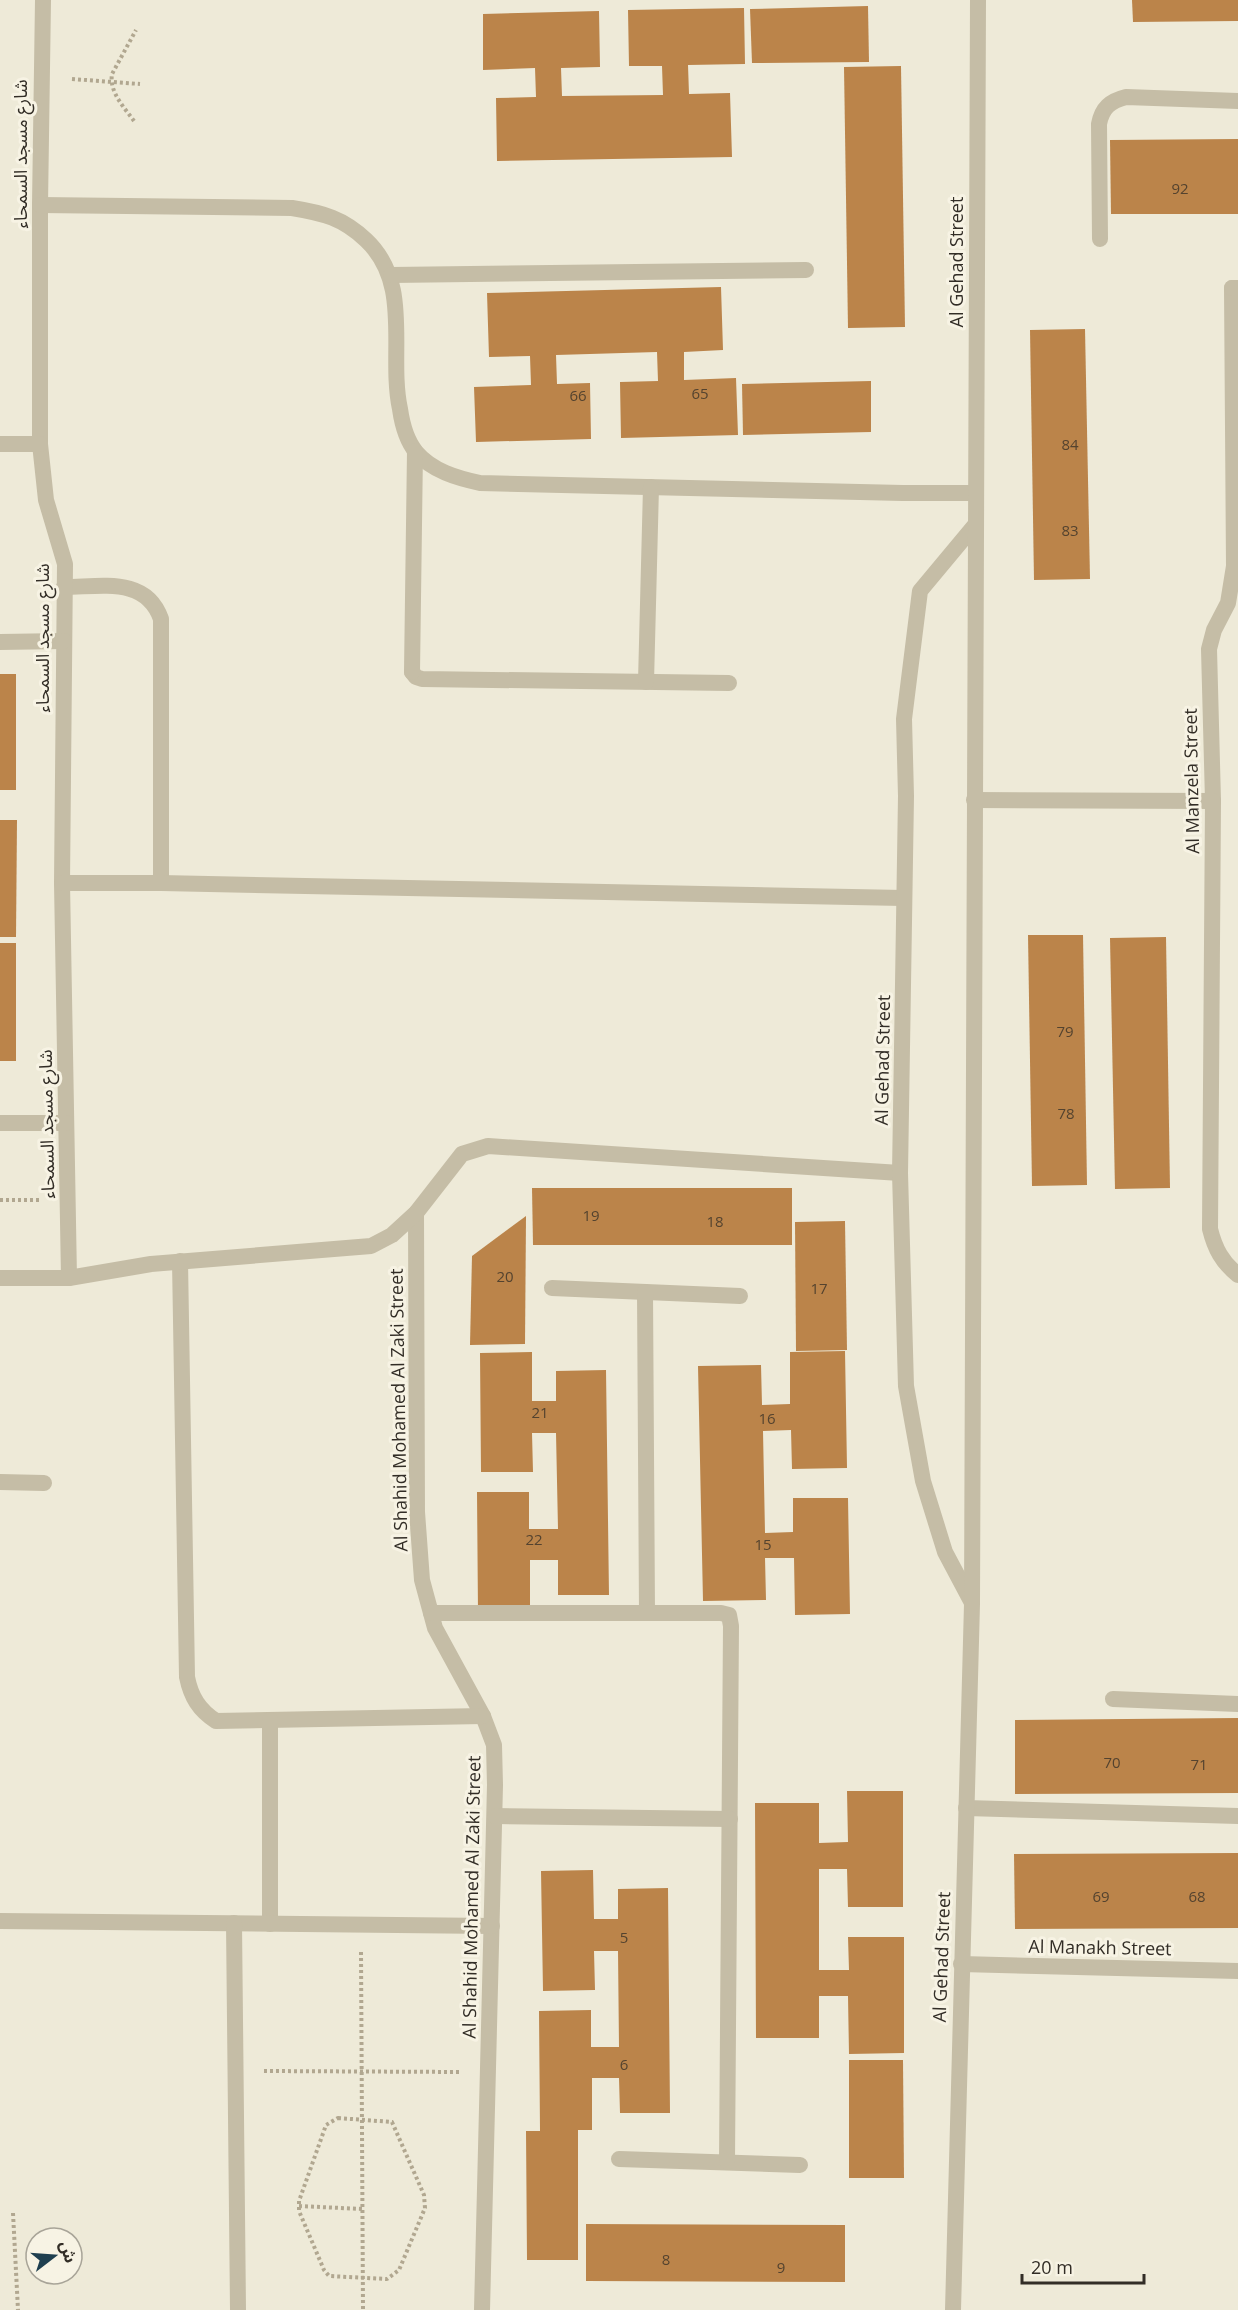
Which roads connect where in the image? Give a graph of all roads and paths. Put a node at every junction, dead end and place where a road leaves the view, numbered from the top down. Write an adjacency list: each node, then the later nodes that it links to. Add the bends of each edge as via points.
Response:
1 (43, 0): 4 (street, شارع مسجد السمحاء)
2 (978, 0): 18 (street, Al Gehad Street)
3 (136, 30): 5 (path)
4 (41, 77): 5 (path); 9 (street, شارع مسجد السمحاء)
5 (111, 82): 6 (path); 8 (path)
6 (140, 84)
7 (1238, 101): 10 (street, via 1126,97 1110,103 1099,124)
8 (134, 121)
9 (40, 204): 12 (street, via 292,208 323,213 352,226 375,248); 15 (street, شارع مسجد السمحاء)
10 (1100, 239)
11 (806, 270): 12 (street)
12 (391, 275): 16 (street, via 397,397 403,425)
13 (1235, 288): 26 (street, Al Manzela Street, via 1234,566 1228,603 1209,649)
14 (0, 444): 15 (street)
15 (40, 444): 20 (street, شارع مسجد السمحاء, via 46,500 65,564)
16 (415, 451): 17 (street, via 437,469 480,483); 23 (street, via 412,672 416,677)
17 (651, 487): 18 (street); 23 (street)
18 (975, 493): 19 (street, Al Gehad Street)
19 (975, 525): 25 (street, Al Gehad Street); 29 (street, Al Gehad Street, via 920,591 904,719)
20 (64, 587): 21 (street, شارع مسجد السمحاء); 27 (street, via 128,587 149,598 161,619)
21 (64, 640): 22 (street); 28 (street, شارع مسجد السمحاء)
22 (0, 642)
23 (646, 682): 24 (street)
24 (729, 682)
25 (974, 800): 26 (street); 45 (street, Al Gehad Street)
26 (1213, 801): 37 (street, Al Manzela Street, via 1210,1229 1215,1249)
27 (161, 883): 28 (street); 29 (street)
28 (62, 884): 31 (street, شارع مسجد السمحاء)
29 (903, 898): 32 (street, Al Gehad Street)
30 (0, 1123): 31 (street)
31 (66, 1123): 33 (street, شارع مسجد السمحاء)
32 (900, 1173): 35 (street, via 488,1146 462,1154); 45 (street, Al Gehad Street, via 906,1386 923,1481 945,1552)
33 (68, 1199): 34 (path); 39 (street, شارع مسجد السمحاء)
34 (0, 1200)
35 (416, 1213): 36 (street, via 392,1235 371,1246); 46 (street, Al Shahid Mohamed Al Zaki Street, via 417,1512 422,1580)
36 (180, 1261): 39 (street); 51 (street, via 187,1677 196,1703 216,1721)
37 (1238, 1275)
38 (0, 1278): 39 (street)
39 (69, 1278)
40 (552, 1288): 41 (street)
41 (645, 1292): 42 (street); 47 (street)
42 (740, 1296)
43 (0, 1482): 44 (street)
44 (44, 1483)
45 (972, 1604): 52 (street, Al Gehad Street)
46 (431, 1613): 47 (street); 50 (street, Al Shahid Mohamed Al Zaki Street, via 435,1628)
47 (647, 1613): 55 (street, via 729,1615)
48 (1113, 1699): 49 (street)
49 (1238, 1704)
50 (483, 1716): 51 (street); 53 (street, Al Shahid Mohamed Al Zaki Street, via 494,1744)
51 (270, 1720): 58 (street)
52 (966, 1808): 54 (street); 61 (street, Al Gehad Street)
53 (495, 1816): 55 (street); 60 (street, Al Shahid Mohamed Al Zaki Street)
54 (1238, 1816)
55 (730, 1819): 68 (street)
56 (0, 1921): 57 (street)
57 (234, 1923): 58 (street); 63 (street)
58 (270, 1923): 59 (street)
59 (361, 1925): 60 (street); 64 (path)
60 (492, 1926): 65 (street, Al Shahid Mohamed Al Zaki Street)
61 (961, 1964): 62 (street, Al Manakh Street); 78 (street, Al Gehad Street)
62 (1238, 1971)
63 (236, 2071): 64 (path); 75 (street)
64 (362, 2071): 65 (path); 66 (path)
65 (489, 2072): 77 (street, Al Shahid Mohamed Al Zaki Street)
66 (362, 2120): 70 (path, via 338,2118 326,2125 301,2190); 71 (path); 73 (path, via 389,2120 394,2125 421,2183 425,2208 399,2270 387,2279)
67 (619, 2159): 68 (street)
68 (727, 2162): 69 (street)
69 (800, 2165)
70 (299, 2206): 71 (path); 73 (path, via 326,2274)
71 (362, 2209): 73 (path)
72 (14, 2213): 74 (path)
73 (363, 2278): 76 (path)
74 (18, 2310)
75 (238, 2310)
76 (363, 2310)
77 (482, 2310)
78 (953, 2310)

